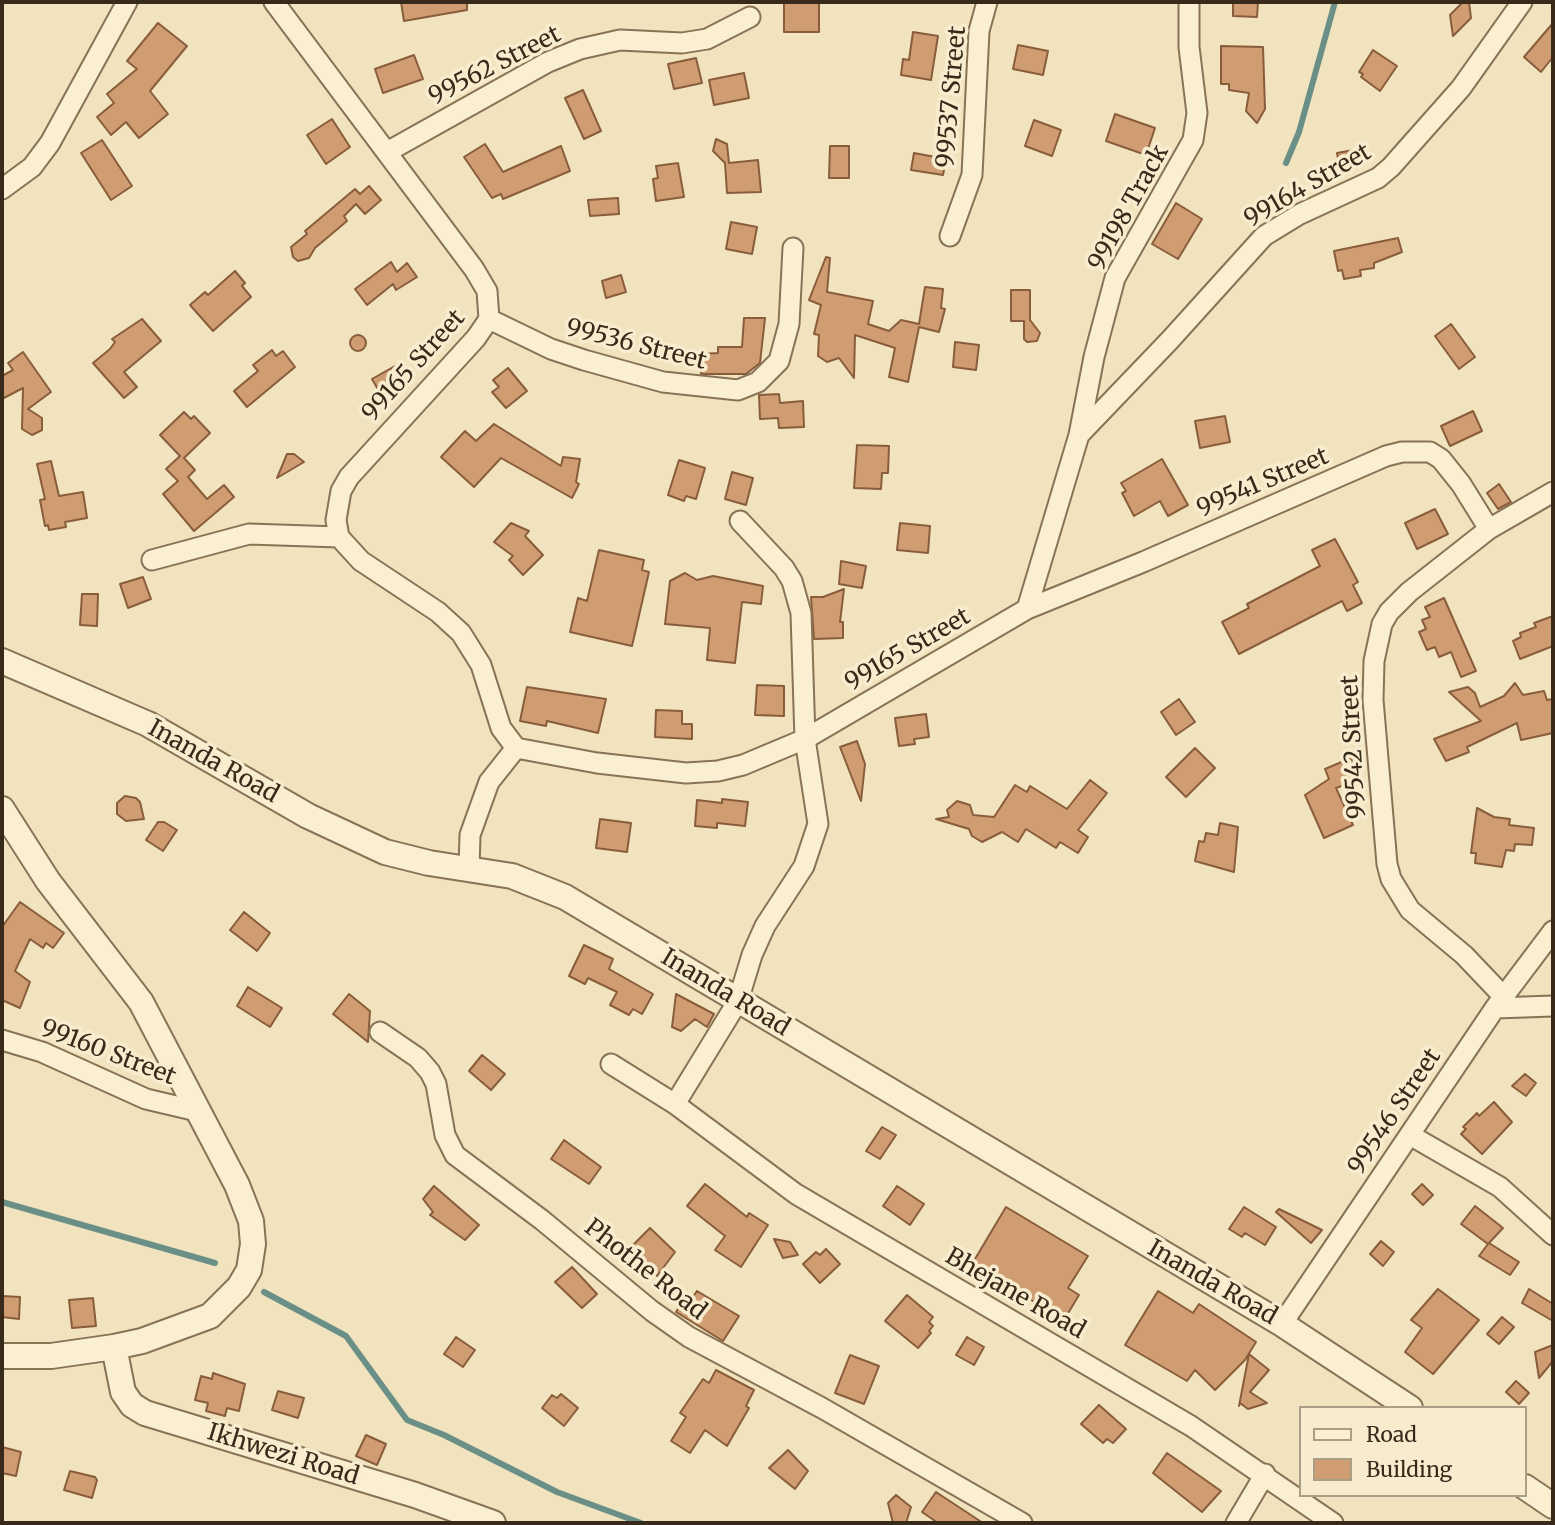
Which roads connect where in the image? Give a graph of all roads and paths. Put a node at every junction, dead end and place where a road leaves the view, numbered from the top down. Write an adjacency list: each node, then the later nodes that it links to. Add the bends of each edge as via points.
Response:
1 (127, 2): 8 (street, via 50,144 32,167)
2 (274, 2): 7 (street, 99165 Street)
3 (987, 2): 9 (street, 99537 Street, via 979,31 972,175)
4 (1189, 2): 12 (street, 99198 Track, via 1197,113 1193,139 1115,278)
5 (1522, 2): 12 (street, 99164 Street, via 1461,88 1391,167 1264,236)
6 (750, 17): 7 (street, 99562 Street, via 707,39 682,43 620,40 580,50 548,62)
7 (387, 152): 11 (street, 99165 Street, via 474,269 487,291)
8 (2, 189)
9 (950, 236)
10 (793, 248): 11 (street, 99536 Street, via 789,324 779,361 758,382 738,390 663,382 584,360)
11 (489, 319): 16 (street, 99165 Street, via 349,477 341,491 336,520)
12 (1079, 435): 18 (street)
13 (1553, 492): 15 (street, 99542 Street)
14 (740, 522): 20 (street, via 792,581 801,613)
15 (1489, 529): 18 (street, 99541 Street, via 1441,459 1416,449 1386,456); 26 (street, 99542 Street, via 1389,612 1375,646 1373,700 1387,864 1397,894 1464,955)
16 (339, 537): 17 (street, via 249,534); 21 (street, via 361,561 438,612 461,633 481,664 501,728)
17 (152, 560)
18 (1027, 609): 20 (street, 99165 Street)
19 (2, 661): 23 (street, Inanda Road, via 148,724 308,816 386,852)
20 (805, 738): 21 (street, 99165 Street, via 743,765 686,773 597,764); 25 (street, via 818,824 804,866 761,936)
21 (516, 748): 23 (street, via 489,782 470,835)
22 (2, 809): 32 (street, via 48,881 141,1002)
23 (469, 869): 25 (street, Inanda Road, via 512,876 565,897)
24 (1553, 931): 26 (street, 99546 Street)
25 (738, 1001): 31 (street); 35 (street, Inanda Road)
26 (1499, 1003): 27 (street); 33 (street, 99546 Street)
27 (1553, 1006)
28 (380, 1032): 43 (street, Phothe Road, via 430,1072 445,1135 455,1155 652,1311 689,1337)
29 (2, 1040): 32 (street, 99160 Street, via 42,1052 146,1098)
30 (611, 1064): 31 (street, Bhejane Road)
31 (675, 1104): 39 (street, Bhejane Road, via 796,1194)
32 (197, 1111): 36 (street, via 251,1221 249,1270 228,1301 210,1316)
33 (1410, 1135): 34 (street, via 1500,1187); 35 (street, 99546 Street)
34 (1553, 1235)
35 (1282, 1324): 38 (street, Inanda Road)
36 (114, 1347): 37 (street, via 51,1356); 42 (street, Ikhwezi Road, via 123,1392 145,1413)
37 (2, 1356)
38 (1407, 1406)
39 (1265, 1474): 44 (street); 45 (street, Bhejane Road)
40 (1527, 1488): 41 (street)
41 (1553, 1506)
42 (493, 1523)
43 (1021, 1523)
44 (1236, 1523)
45 (1333, 1523)

